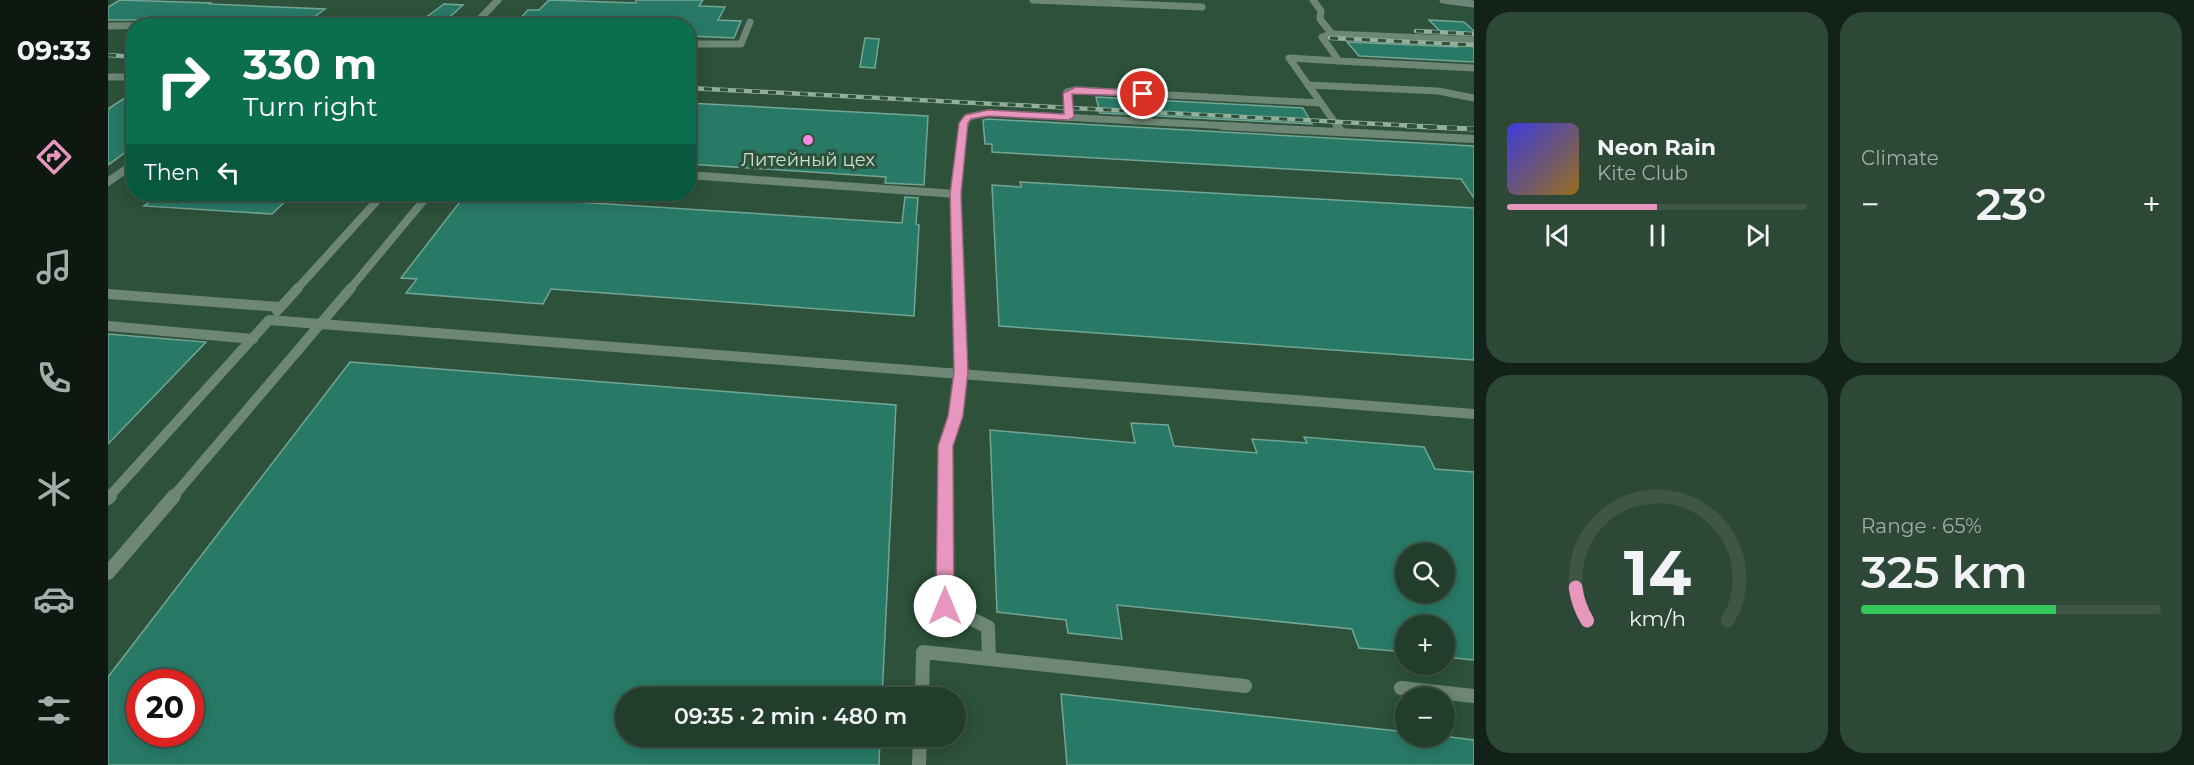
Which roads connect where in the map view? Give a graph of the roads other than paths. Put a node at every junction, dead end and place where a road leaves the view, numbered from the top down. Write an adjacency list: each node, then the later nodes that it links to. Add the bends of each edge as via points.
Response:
1 (498, 0): 7 (lane)
2 (1033, 0): 6 (lane)
3 (1313, 0): 13 (lane, via 1321,11 1320,20)
4 (1443, 0): 5 (lane)
5 (1474, 4)
6 (1202, 7)
7 (481, 18)
8 (750, 22): 15 (lane, via 741,44)
9 (108, 26): 10 (lane)
10 (122, 26): 11 (lane); 12 (lane)
11 (126, 26)
12 (108, 34)
13 (1332, 34): 14 (lane); 16 (lane, via 1322,38)
14 (1474, 40)
15 (696, 44)
16 (1339, 61): 17 (lane); 20 (lane, via 1289,58)
17 (1474, 68)
18 (108, 77): 19 (lane)
19 (126, 77)
20 (1308, 85): 21 (lane, via 1438,91); 22 (lane)
21 (1474, 98)
22 (1322, 103): 23 (lane, via 1076,90 1067,93); 24 (lane)
23 (1069, 117): 24 (lane); 29 (lane, via 988,113 968,117 964,123)
24 (1342, 132): 25 (lane)
25 (1474, 139)
26 (126, 169): 28 (lane)
27 (696, 176): 29 (lane)
28 (108, 182)
29 (956, 194): 38 (lane)
30 (377, 201): 33 (lane)
31 (423, 201): 35 (lane)
32 (108, 294): 33 (lane)
33 (280, 308): 34 (lane)
34 (269, 320): 35 (lane); 37 (lane)
35 (321, 324): 38 (lane); 41 (lane)
36 (108, 326): 37 (lane)
37 (253, 339): 40 (lane)
38 (961, 372): 39 (lane); 42 (lane, via 956,416 945,446 945,606 988,627)
39 (1474, 414)
40 (108, 498)
41 (108, 573)
42 (988, 659): 43 (lane); 44 (lane, via 923,652)
43 (1245, 686)
44 (922, 687)
45 (1455, 694): 46 (lane)
46 (1474, 696)
47 (920, 747): 48 (lane)
48 (919, 765)

